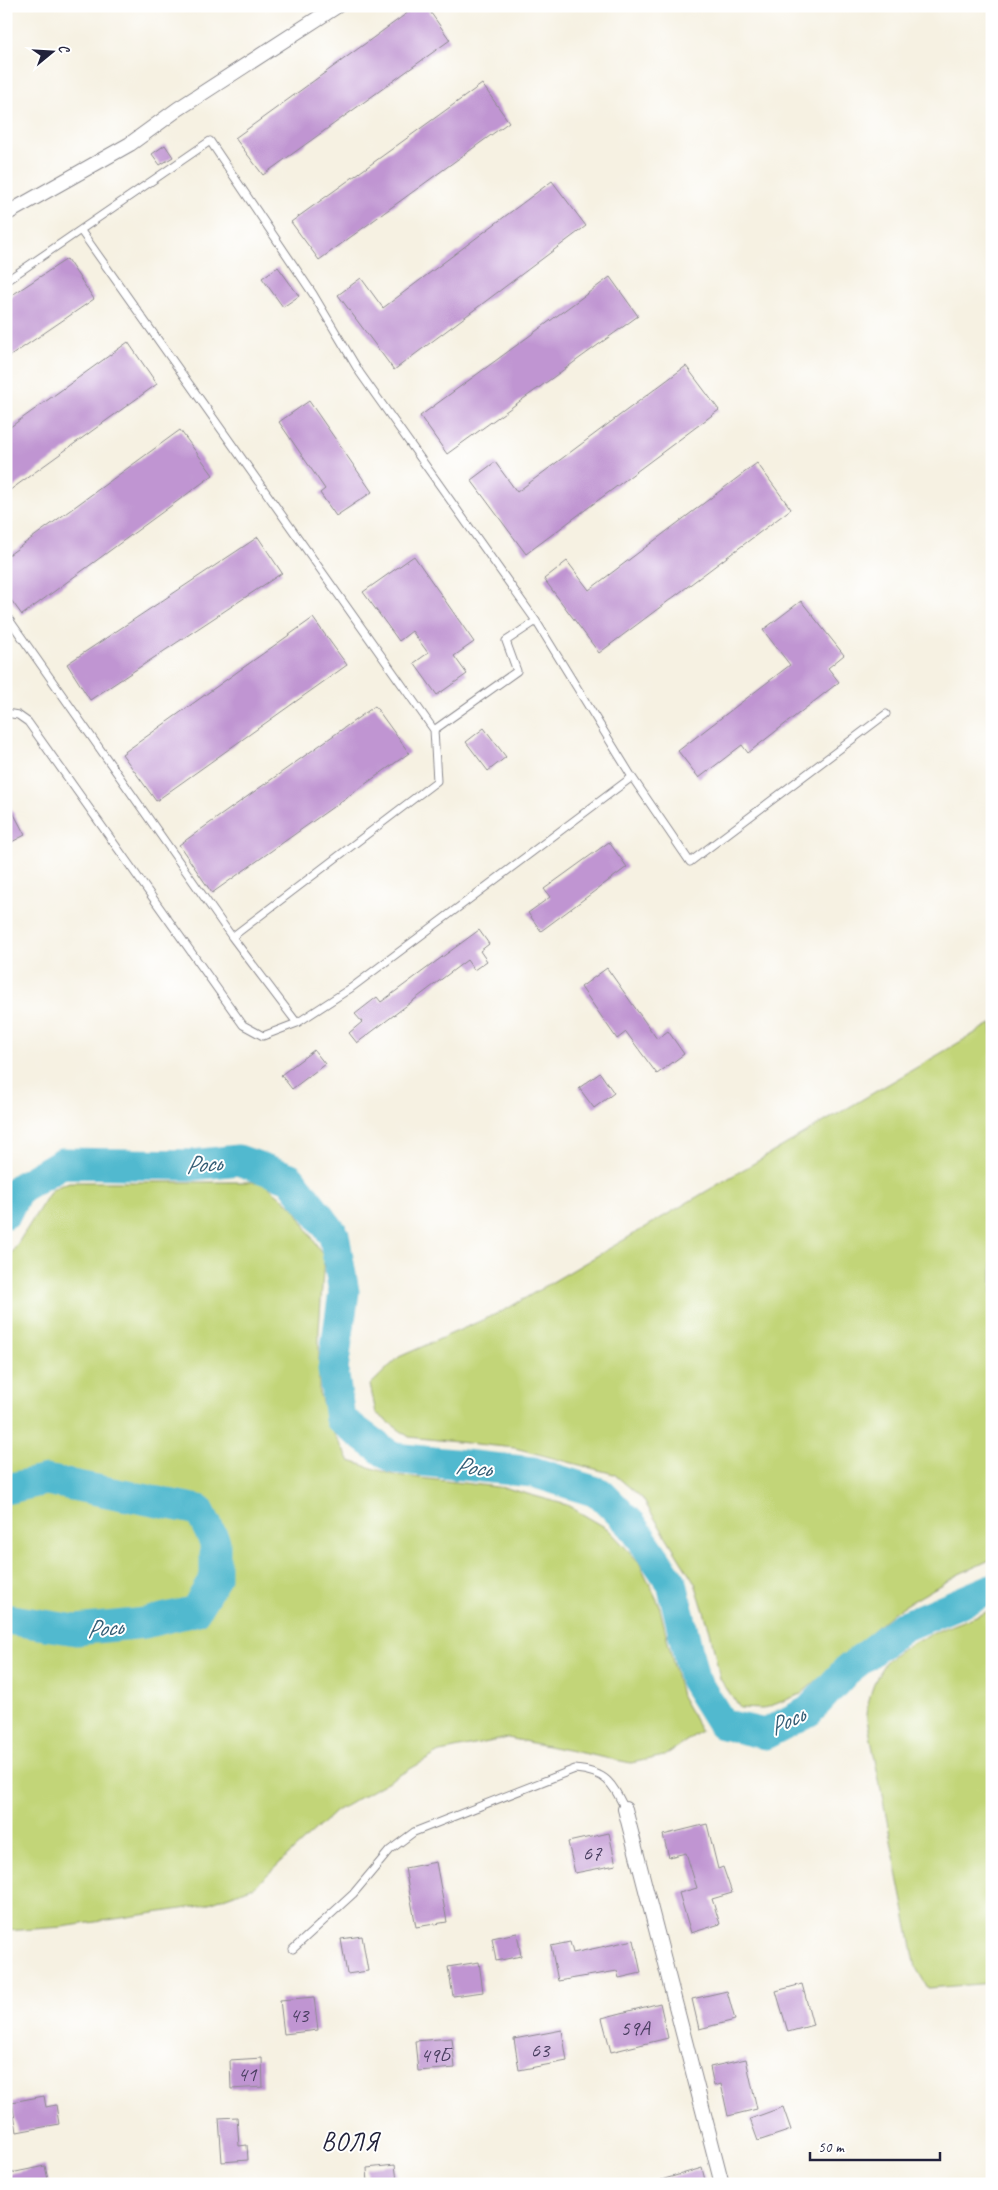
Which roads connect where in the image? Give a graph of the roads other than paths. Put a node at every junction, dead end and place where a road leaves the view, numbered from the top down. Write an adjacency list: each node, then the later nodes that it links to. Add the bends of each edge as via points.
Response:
1 (337, 6): 2 (street, via 130,144)
2 (6, 214)
3 (80, 231): 4 (lane); 6 (lane, via 210,141 312,294 360,373); 9 (lane)
4 (6, 281)
5 (6, 615): 11 (lane)
6 (536, 621): 9 (lane, via 506,641 518,670); 10 (lane)
7 (6, 713): 12 (lane, via 18,714 28,722 244,1025 263,1036)
8 (886, 714): 10 (lane, via 690,862)
9 (434, 730): 11 (lane, via 437,781)
10 (632, 777): 12 (lane, via 351,988)
11 (232, 937): 12 (lane)
12 (297, 1023)
13 (625, 1810): 14 (lane, via 612,1782 592,1771 575,1770 414,1832 390,1850 353,1894); 15 (street)
14 (293, 1949)
15 (722, 2184)

